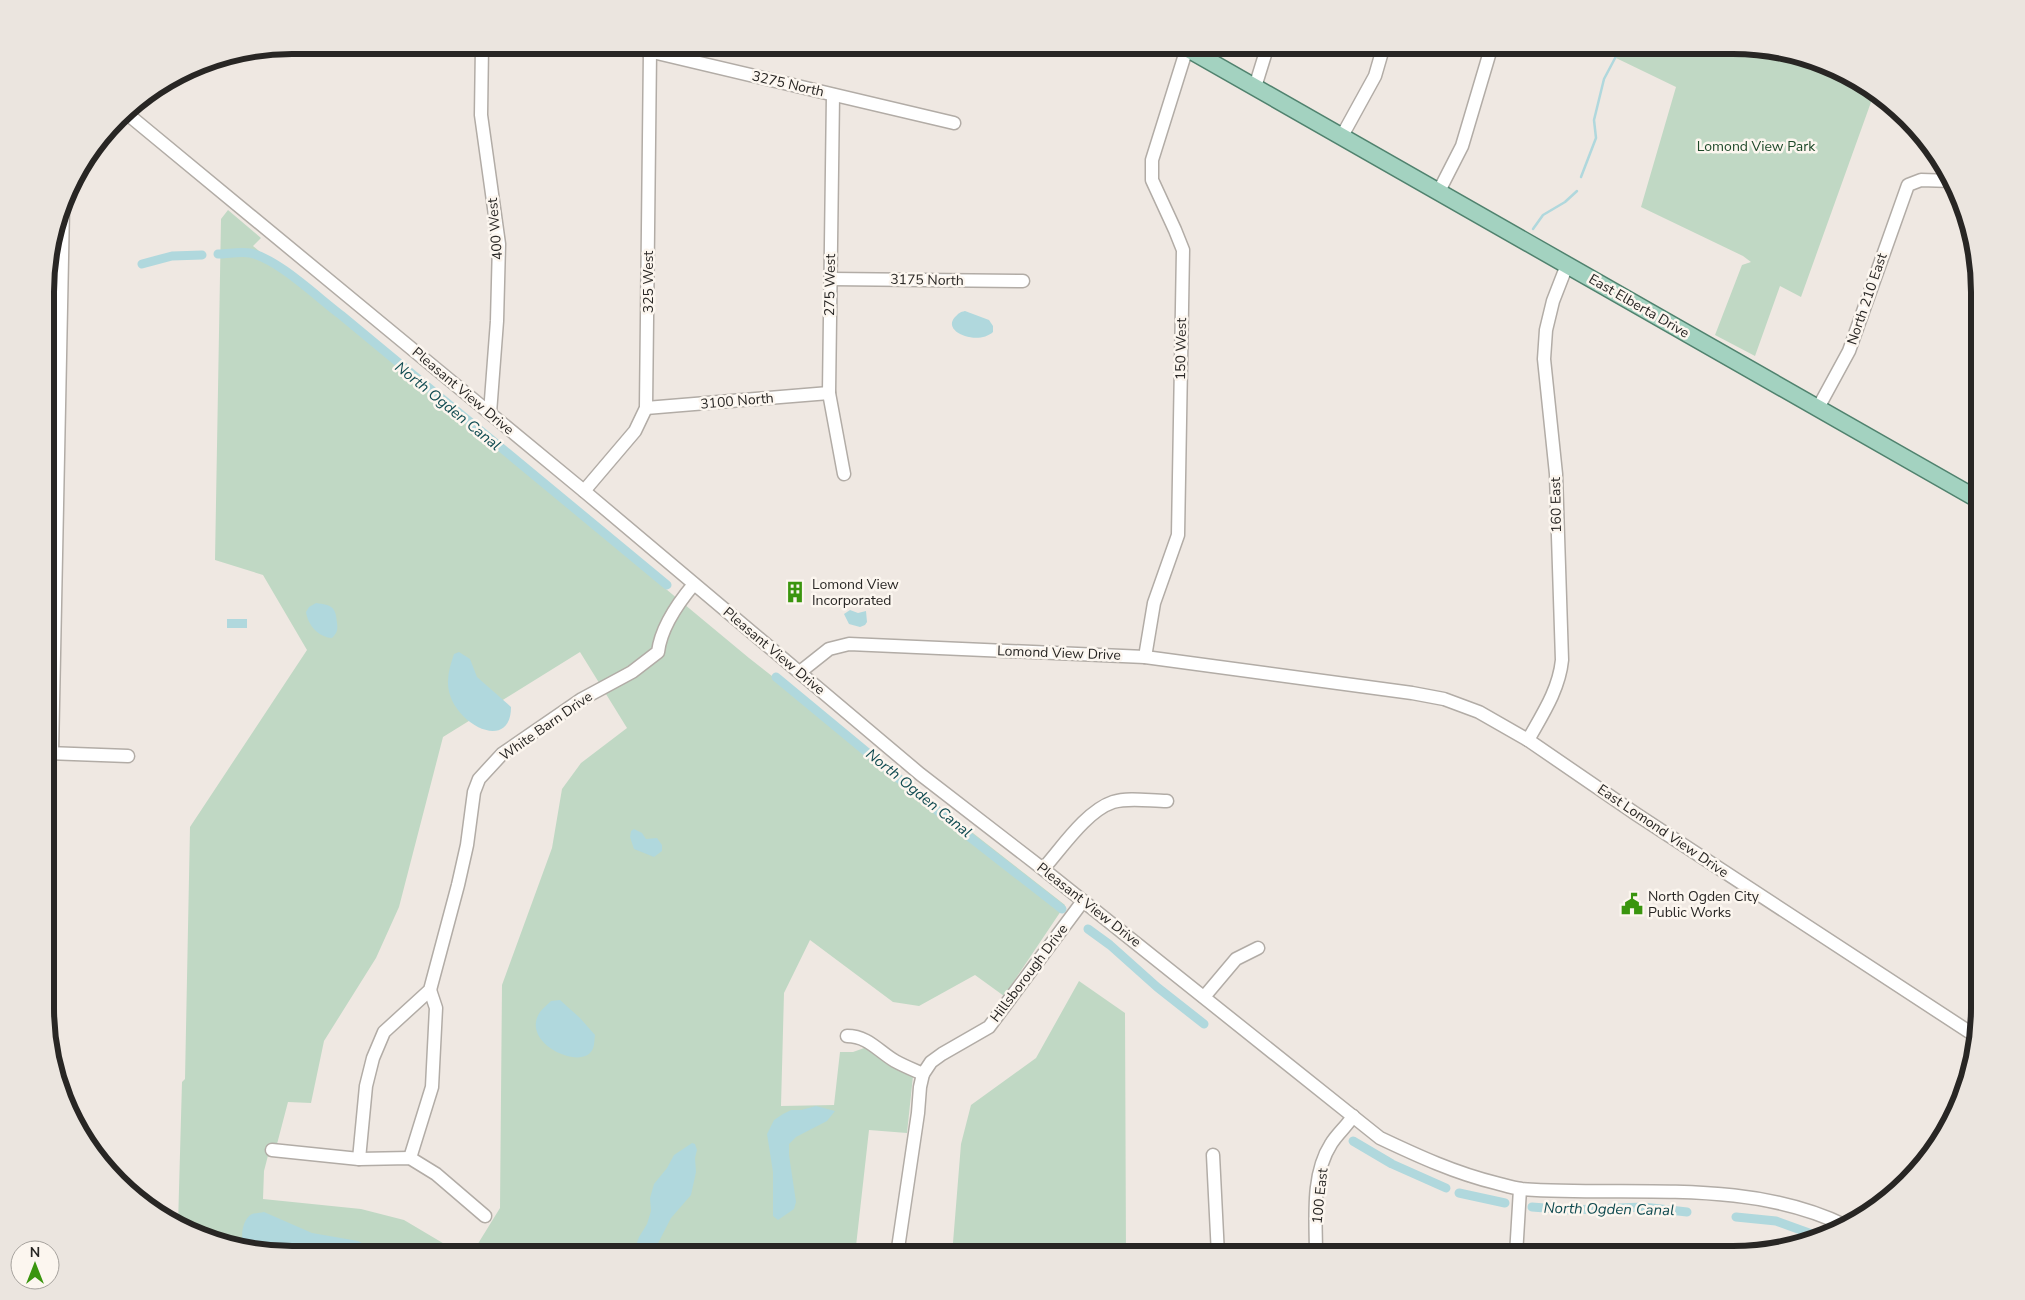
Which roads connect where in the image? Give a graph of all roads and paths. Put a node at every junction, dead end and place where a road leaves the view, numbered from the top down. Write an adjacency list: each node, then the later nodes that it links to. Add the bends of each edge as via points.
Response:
1 (482, 54): 23 (street, 400 West, via 481,115 499,244)
2 (650, 54): 21 (street, 325 West)
3 (662, 54): 10 (street, 3275 North)
4 (1182, 54): 29 (street, 150 West, via 1152,160 1152,180 1182,250 1178,535 1154,603)
5 (1198, 54): 9 (main road, East Elberta Drive)
6 (1265, 54): 9 (street)
7 (1381, 54): 13 (street, via 1375,76)
8 (1489, 54): 15 (street, via 1462,146)
9 (1255, 87): 13 (main road, East Elberta Drive)
10 (833, 95): 12 (street, 3275 North); 18 (street, 275 West)
11 (131, 117): 23 (street, Pleasant View Drive)
12 (954, 123)
13 (1342, 136): 15 (main road, East Elberta Drive)
14 (1943, 180): 22 (street, North 210 East, via 1921,180 1908,185 1849,351)
15 (1439, 191): 17 (main road, East Elberta Drive)
16 (62, 229): 28 (street)
17 (1567, 265): 22 (main road, East Elberta Drive); 32 (street, 160 East, via 1553,301 1544,359 1556,474 1561,675)
18 (830, 279): 19 (street, 3175 North); 20 (street, 275 West)
19 (1023, 281)
20 (829, 393): 21 (street, 3100 North); 24 (street, 275 West)
21 (646, 408): 25 (street, 325 West, via 635,431)
22 (1818, 408): 26 (main road, East Elberta Drive)
23 (490, 413): 25 (street, Pleasant View Drive)
24 (844, 474)
25 (584, 491): 27 (street, Pleasant View Drive)
26 (1971, 495)
27 (694, 584): 30 (street, Pleasant View Drive); 39 (street, White Barn Drive, via 675,609 658,652 632,672 582,699 502,754 479,779 458,885)
28 (54, 585)
29 (1145, 657): 30 (street, Lomond View Drive, via 849,644 829,648); 31 (street, Lomond View Drive)
30 (800, 672): 36 (street, Pleasant View Drive, via 920,774)
31 (1326, 682): 32 (street, East Lomond View Drive, via 1444,699 1479,712)
32 (1528, 740): 41 (street, East Lomond View Drive)
33 (54, 753): 34 (street)
34 (128, 756)
35 (1167, 801): 36 (street, via 1113,802 1090,815)
36 (1043, 869): 37 (street, Pleasant View Drive)
37 (1083, 901): 40 (street, Pleasant View Drive); 43 (street, Hillsborough Drive, via 989,1027 942,1054)
38 (1258, 948): 40 (street, via 1236,959)
39 (430, 990): 47 (street, White Barn Drive, via 436,1008 432,1087); 48 (street, via 384,1032 373,1058 366,1086)
40 (1204, 997): 44 (street, Pleasant View Drive)
41 (1970, 1032)
42 (847, 1036): 43 (street, via 866,1040 893,1060)
43 (923, 1074): 52 (street)
44 (1353, 1116): 49 (street, Pleasant View Drive, via 1380,1138 1440,1166); 54 (street, 100 East, via 1331,1144 1320,1168 1316,1197)
45 (272, 1150): 48 (street)
46 (1213, 1155): 53 (street)
47 (410, 1158): 48 (street); 50 (street, via 436,1174)
48 (360, 1159)
49 (1520, 1188): 51 (street, Pleasant View Drive, via 1754,1198 1799,1208); 55 (street)
50 (485, 1216)
51 (1837, 1222)
52 (898, 1246)
53 (1218, 1246)
54 (1316, 1246)
55 (1517, 1246)

